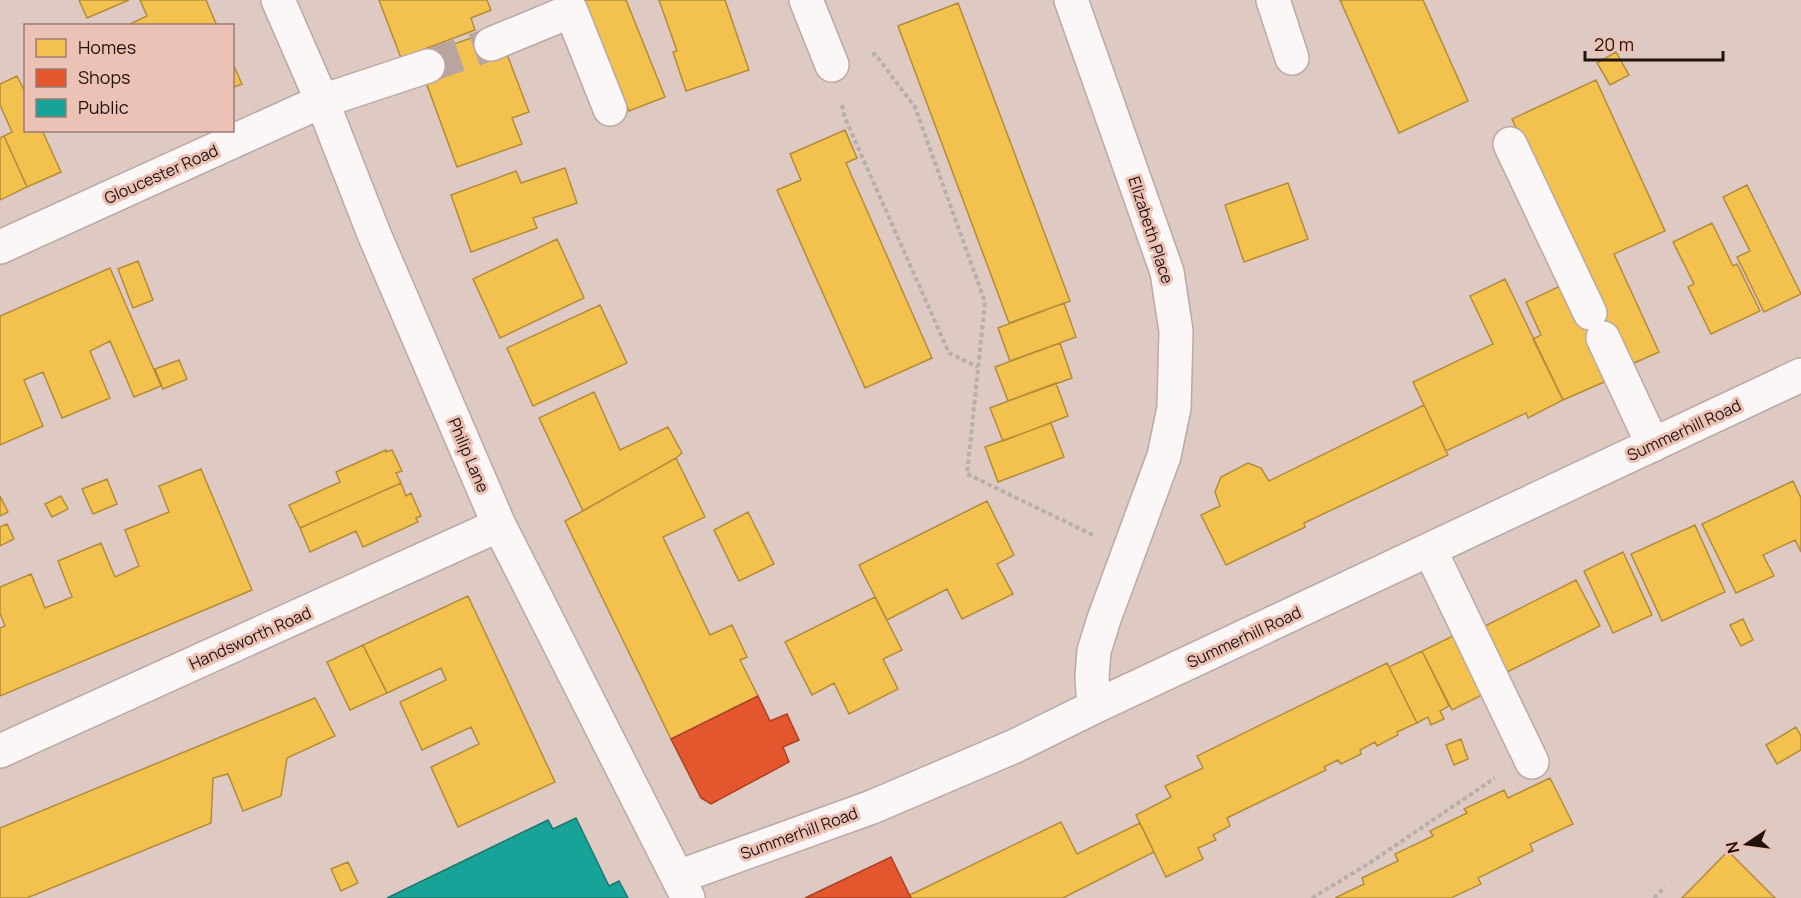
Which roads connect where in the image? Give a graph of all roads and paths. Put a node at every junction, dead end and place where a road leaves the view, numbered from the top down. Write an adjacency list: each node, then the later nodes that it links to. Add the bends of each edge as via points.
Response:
1 (278, 0): 9 (street, Philip Lane)
2 (807, 0): 7 (street)
3 (1071, 0): 18 (street, Elizabeth Place, via 1167,272 1176,332 1173,408 1164,456)
4 (1273, 0): 6 (street)
5 (491, 44): 10 (street, via 571,11)
6 (1292, 58)
7 (832, 65): 13 (path, via 845,118 949,353); 13 (path, via 875,54 915,107 985,302)
8 (428, 66): 9 (street, Gloucester Road)
9 (322, 101): 12 (street, Gloucester Road); 16 (street, Philip Lane, via 374,234)
10 (610, 109)
11 (1510, 144): 15 (street)
12 (0, 247)
13 (978, 368): 18 (path, via 967,474)
14 (1801, 375): 15 (street, Summerhill Road)
15 (1653, 445): 17 (street, Summerhill Road)
16 (499, 525): 20 (street, Handsworth Road); 22 (street, Philip Lane)
17 (1430, 550): 19 (street, Summerhill Road); 21 (street)
18 (1128, 552): 19 (street, Elizabeth Place, via 1094,651)
19 (1094, 708): 22 (street, Summerhill Road, via 1016,746)
20 (0, 751)
21 (1530, 759): 24 (path, via 1446,809)
22 (683, 887)
23 (1665, 887): 25 (path)
24 (1312, 898)
25 (1654, 898)

